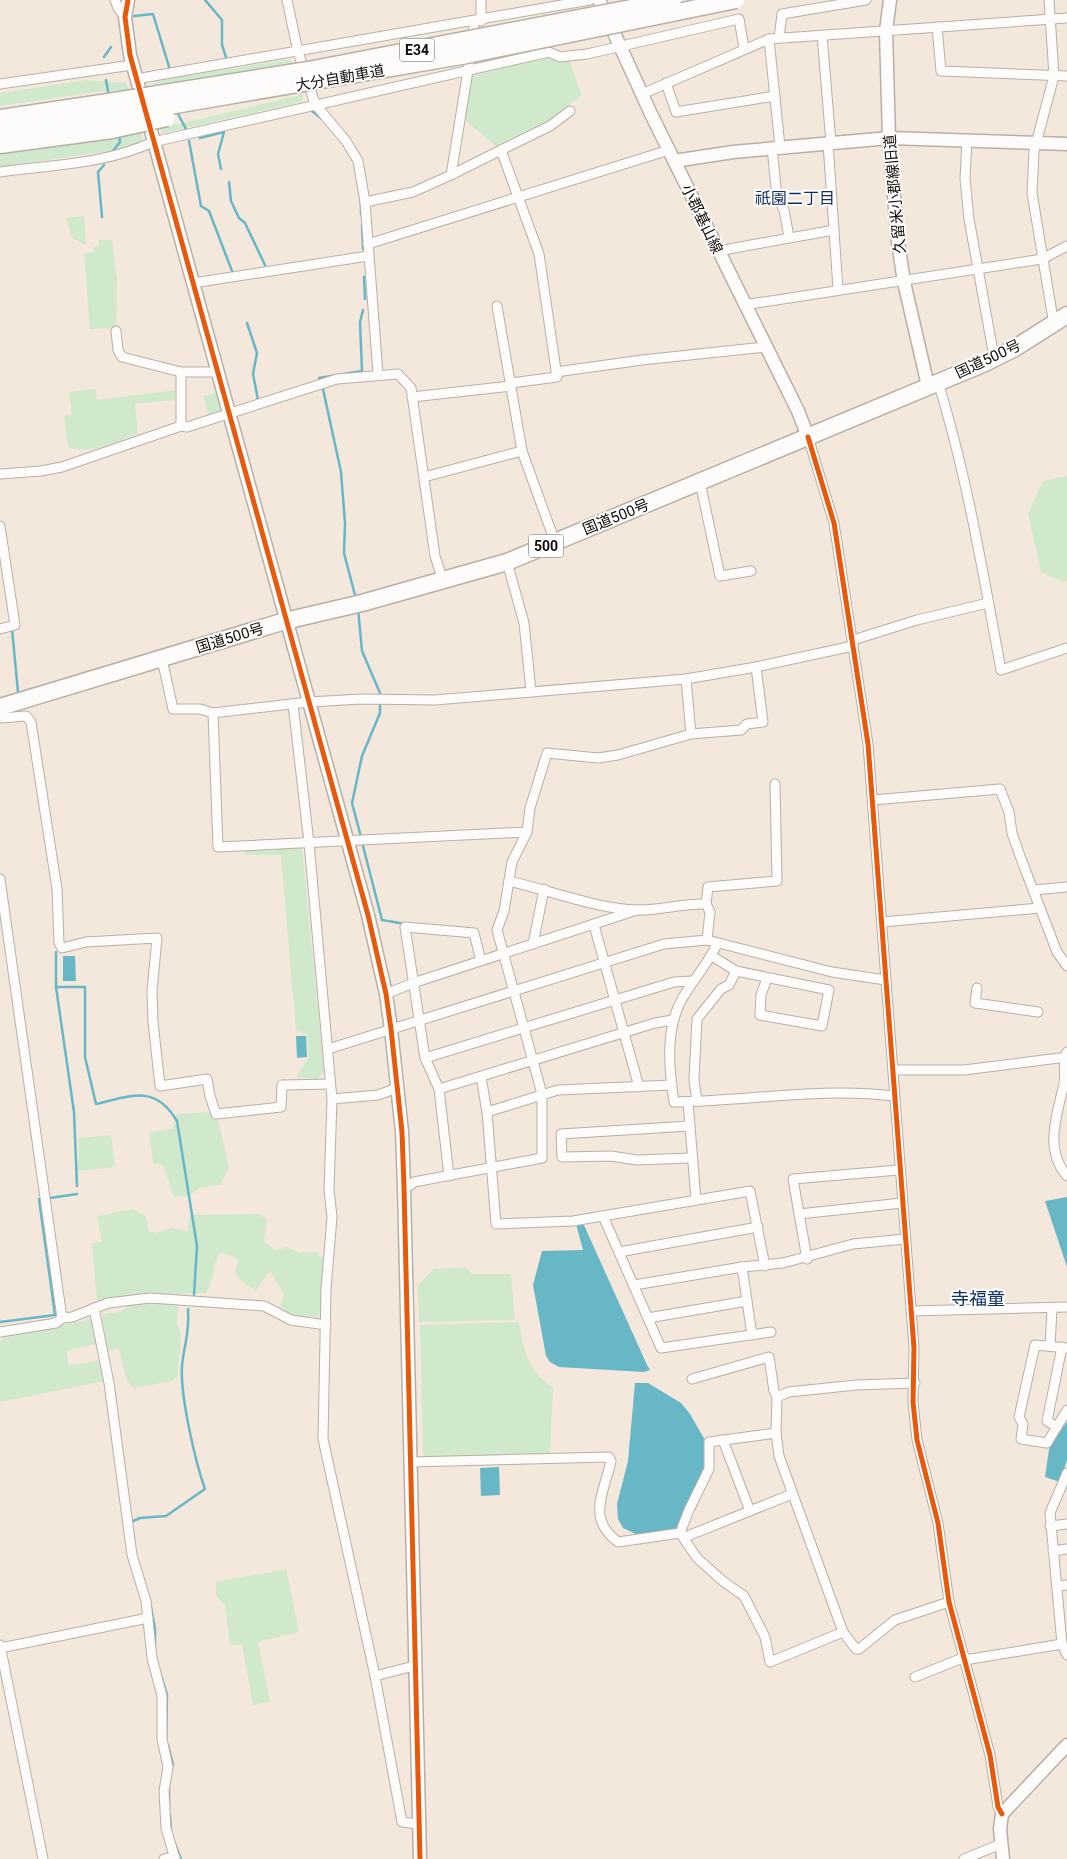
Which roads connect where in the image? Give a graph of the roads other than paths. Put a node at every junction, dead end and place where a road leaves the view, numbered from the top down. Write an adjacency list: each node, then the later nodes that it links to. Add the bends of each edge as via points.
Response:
1 (116, 0): 12 (street)
2 (128, 0): 12 (street)
3 (287, 0): 22 (street)
4 (481, 0): 15 (street)
5 (590, 0): 15 (street)
6 (599, 0): 20 (street, 小郡基山線)
7 (674, 0): 35 (highway, 大分自動車道 / E34, bridge, via 433,47 159,94)
8 (736, 0): 35 (highway, 大分自動車道 / E34, bridge, via 549,39 310,83)
9 (866, 0): 19 (street, via 782,14)
10 (890, 0): 17 (street, 久留米小郡線旧道)
11 (1049, 0): 14 (street)
12 (125, 17): 23 (street)
13 (1067, 18): 14 (street)
14 (1051, 20): 16 (street); 25 (street)
15 (478, 21): 22 (street); 24 (street)
16 (937, 27): 17 (street); 25 (street, via 940,71)
17 (886, 31): 18 (street); 38 (street, 久留米小郡線旧道)
18 (822, 35): 19 (street); 42 (street)
19 (774, 38): 21 (street); 31 (street)
20 (621, 45): 21 (street, via 739,19); 24 (street, via 560,57 549,52); 30 (street, 小郡基山線)
21 (744, 48): 28 (street)
22 (298, 52): 27 (street); 32 (street)
23 (132, 65): 27 (street); 29 (street)
24 (468, 72): 32 (street); 49 (street)
25 (1054, 76): 26 (street); 41 (street)
26 (1067, 76)
27 (136, 80): 40 (street)
28 (666, 83): 30 (street); 31 (street, via 676,112)
29 (0, 84)
30 (642, 94): 47 (street, 小郡基山線)
31 (775, 96): 45 (street)
32 (315, 104): 40 (street); 51 (street, via 358,161)
33 (570, 110): 46 (street, via 550,126)
34 (0, 112): 35 (highway)
35 (110, 112): 36 (highway, 大分自動車道 / E34); 37 (highway, 大分自動車道 / E34); 44 (highway)
36 (0, 118)
37 (0, 133)
38 (889, 138): 39 (street); 42 (street); 60 (street, 久留米小郡線旧道)
39 (967, 140): 41 (street); 59 (street, via 969,219)
40 (153, 142): 48 (street, via 107,157); 61 (street)
41 (1036, 142): 43 (street); 58 (street, via 1032,193)
42 (829, 143): 45 (street); 52 (street)
43 (1067, 144)
44 (5, 145)
45 (776, 148): 47 (street); 53 (street, via 777,197 784,210)
46 (501, 150): 49 (street); 50 (street)
47 (671, 155): 50 (street); 56 (street, 小郡基山線)
48 (0, 172)
49 (451, 175): 51 (street, via 413,192)
50 (519, 197): 54 (street); 72 (street, via 539,254)
51 (365, 202): 54 (street)
52 (834, 230): 53 (street); 62 (street)
53 (789, 237): 56 (street)
54 (368, 244): 57 (street)
55 (1067, 246): 58 (street)
56 (718, 251): 63 (street, 小郡基山線)
57 (368, 256): 61 (street); 73 (street)
58 (1042, 260): 59 (street); 66 (street)
59 (980, 270): 60 (street); 69 (street)
60 (904, 282): 62 (street); 74 (street, 久留米小郡線旧道)
61 (193, 283): 71 (street)
62 (838, 289): 63 (street)
63 (744, 304): 68 (street, 小郡基山線)
64 (497, 306): 75 (street)
65 (1067, 315): 66 (highway, 国道500号 / 500)
66 (1054, 325): 69 (highway, 国道500号 / 500)
67 (116, 331): 70 (street, via 122,357)
68 (764, 347): 72 (street); 79 (street, 小郡基山線)
69 (994, 357): 74 (highway, 国道500号 / 500)
70 (180, 372): 71 (street); 78 (street)
71 (217, 372): 77 (street)
72 (556, 372): 75 (street, via 557,376)
73 (378, 374): 76 (street, via 398,374 411,388); 77 (street, via 337,379)
74 (933, 384): 79 (highway, 国道500号 / 500); 89 (street, via 955,435)
75 (511, 385): 76 (street); 80 (street)
76 (412, 397): 82 (street)
77 (228, 414): 78 (street); 90 (street)
78 (181, 426): 81 (street, via 62,467)
79 (808, 437): 83 (highway, 国道500号 / 500); 92 (street, via 834,523)
80 (522, 451): 82 (street); 85 (street)
81 (0, 474)
82 (424, 477): 88 (street, via 435,556)
83 (700, 482): 85 (highway, 国道500号 / 500); 87 (street, via 720,576)
84 (0, 526): 91 (street, via 15,625)
85 (555, 542): 86 (highway, 国道500号 / 500)
86 (507, 562): 88 (highway, 国道500号 / 500); 97 (street, via 524,623)
87 (751, 571)
88 (443, 581): 90 (highway, 国道500号 / 500)
89 (988, 603): 92 (street, via 916,620); 93 (street, via 1001,670)
90 (285, 621): 94 (highway, 国道500号 / 500); 98 (street)
91 (0, 629)
92 (853, 643): 95 (street); 105 (street)
93 (1067, 648)
94 (162, 659): 100 (highway, 国道500号 / 500); 101 (street, via 173,709 200,709)
95 (756, 667): 96 (street); 103 (street, via 763,722 747,724 741,730)
96 (686, 679): 97 (street); 103 (street)
97 (531, 691): 98 (street, via 434,700)
98 (309, 702): 99 (street); 107 (street)
99 (293, 704): 101 (street); 108 (street)
100 (0, 708)
101 (214, 713): 108 (street, via 218,847)
102 (0, 718): 148 (street, via 26,716 31,722 58,889 59,943 62,948 86,942 157,938 152,1022 160,1086 207,1079 216,1114 281,1107 282,1085)
103 (691, 734): 106 (street, via 598,758 547,752 530,808)
104 (775, 784): 114 (street, via 777,881 708,887)
105 (873, 800): 113 (street, via 1000,789 1009,812 1012,833); 117 (street)
106 (527, 832): 107 (street); 110 (street, via 512,862)
107 (348, 841): 108 (street); 134 (street)
108 (309, 843): 142 (street)
109 (0, 879): 181 (street)
110 (509, 881): 112 (street); 122 (street, via 497,930)
111 (1067, 887): 113 (street)
112 (544, 889): 116 (street); 120 (street)
113 (1034, 890): 115 (street)
114 (706, 904): 116 (street, via 687,903); 119 (street, via 710,912)
115 (1040, 908): 117 (street); 126 (street, via 1057,952)
116 (637, 910): 118 (street)
117 (882, 922): 129 (street)
118 (594, 925): 120 (street); 125 (street)
119 (707, 940): 121 (street); 125 (street, via 664,944)
120 (533, 944): 122 (street)
121 (717, 944): 123 (street); 129 (street, via 832,972)
122 (502, 954): 124 (street); 133 (street)
123 (712, 956): 127 (street); 130 (street)
124 (481, 961): 131 (street); 131 (street, via 474,933 405,927)
125 (604, 964): 133 (street); 135 (street)
126 (1067, 966)
127 (736, 971): 128 (street); 156 (street, via 729,985 721,989 698,1019)
128 (767, 978): 128 (street, via 828,990 822,1026 760,1015 761,995)
129 (886, 980): 146 (street)
130 (693, 981): 135 (street, via 674,982); 138 (street)
131 (413, 983): 134 (street); 137 (street)
132 (977, 988): 136 (street, via 975,1003)
133 (514, 992): 137 (street); 139 (street)
134 (386, 994): 140 (street)
135 (614, 1000): 139 (street); 141 (street)
136 (1038, 1012)
137 (418, 1020): 140 (street); 144 (street)
138 (673, 1020): 141 (street); 149 (street, via 670,1045)
139 (524, 1027): 144 (street); 145 (street)
140 (391, 1029): 142 (street); 151 (street)
141 (623, 1033): 145 (street); 150 (street)
142 (328, 1049): 148 (street)
143 (1066, 1055): 146 (street, via 964,1070); 163 (street, via 1064,1083 1053,1134 1058,1158)
144 (425, 1058): 152 (street)
145 (533, 1061): 147 (street); 153 (street)
146 (893, 1070): 154 (street)
147 (481, 1077): 152 (street); 157 (street)
148 (330, 1084): 155 (street)
149 (672, 1085): 150 (street); 156 (street, via 674,1102)
150 (639, 1087): 153 (street, via 558,1090)
151 (397, 1088): 155 (street, via 378,1095); 164 (street)
152 (439, 1089): 162 (street)
153 (542, 1094): 157 (street); 160 (street, via 542,1158)
154 (894, 1096): 156 (street, via 825,1092); 161 (street)
155 (332, 1099): 183 (street, via 329,1190 332,1217)
156 (692, 1101): 158 (street)
157 (487, 1112): 160 (street)
158 (689, 1126): 159 (street); 159 (street, via 561,1134 562,1157)
159 (691, 1158): 165 (street)
160 (493, 1168): 162 (street); 168 (street, via 496,1224 573,1221)
161 (900, 1170): 166 (street); 167 (street, via 793,1179)
162 (449, 1176): 164 (street)
163 (1067, 1176)
164 (404, 1187): 196 (street)
165 (696, 1200): 168 (street); 169 (street, via 751,1191)
166 (902, 1203): 167 (street); 170 (street)
167 (799, 1214): 172 (street)
168 (603, 1216): 171 (street)
169 (758, 1227): 171 (street); 173 (street)
170 (905, 1238): 172 (street, via 853,1244); 180 (street)
171 (619, 1252): 175 (street)
172 (807, 1259): 173 (street)
173 (765, 1266): 174 (street)
174 (742, 1267): 175 (street); 176 (street)
175 (634, 1284): 182 (street)
176 (747, 1301): 182 (street); 186 (street)
177 (1067, 1307): 179 (street)
178 (94, 1308): 181 (street); 183 (street, via 150,1298 246,1303 264,1306 291,1320); 208 (street, via 109,1384 132,1555)
179 (1052, 1308): 180 (street); 187 (street)
180 (911, 1311): 190 (street)
181 (62, 1318): 184 (street, via 56,1322)
182 (648, 1318): 186 (street, via 661,1348)
183 (326, 1325): 215 (street, via 323,1439)
184 (0, 1332)
185 (771, 1332): 186 (street)
186 (752, 1335)
187 (1050, 1346): 188 (street); 193 (street, via 1035,1345 1019,1417 1023,1424 1021,1438 1047,1442)
188 (1064, 1348): 193 (street, via 1046,1421)
189 (692, 1379): 191 (street, via 769,1357)
190 (915, 1383): 191 (street, via 789,1392); 207 (street, via 913,1402 917,1440 938,1523)
191 (778, 1398): 194 (street)
192 (1067, 1410): 193 (street)
193 (1057, 1427)
194 (776, 1433): 195 (street); 198 (street, via 779,1456)
195 (723, 1440): 199 (street); 202 (street, via 709,1442 709,1469 689,1510)
196 (410, 1462): 202 (street, via 609,1457 611,1461 600,1497 600,1523 607,1534 618,1542); 214 (street)
197 (1067, 1473): 201 (street, via 1050,1513)
198 (792, 1494): 199 (street); 209 (street)
199 (750, 1511): 202 (street)
200 (1067, 1524): 201 (street)
201 (1050, 1526): 204 (street)
202 (682, 1535): 209 (street, via 697,1558 744,1596 765,1637 770,1662)
203 (1067, 1549): 204 (street)
204 (1053, 1551): 206 (street)
205 (1067, 1585): 206 (street)
206 (1057, 1586): 210 (street)
207 (949, 1602): 209 (street, via 895,1620 859,1649); 213 (street)
208 (148, 1618): 211 (street); 221 (street, via 152,1658 162,1696 162,1739 168,1767 164,1791 166,1828)
209 (843, 1632)
210 (1062, 1644): 212 (street); 213 (street)
211 (0, 1647): 222 (street)
212 (1067, 1655)
213 (965, 1658): 216 (street); 218 (street)
214 (414, 1666): 215 (street); 219 (street)
215 (375, 1676): 219 (street, via 402,1822)
216 (915, 1677)
217 (1067, 1745): 218 (street)
218 (1002, 1814): 220 (street)
219 (418, 1824): 224 (street)
220 (1001, 1844): 225 (street); 226 (street)
221 (175, 1858): 223 (street)
222 (44, 1859)
223 (164, 1859)
224 (420, 1859)
225 (964, 1859)
226 (1003, 1859)

